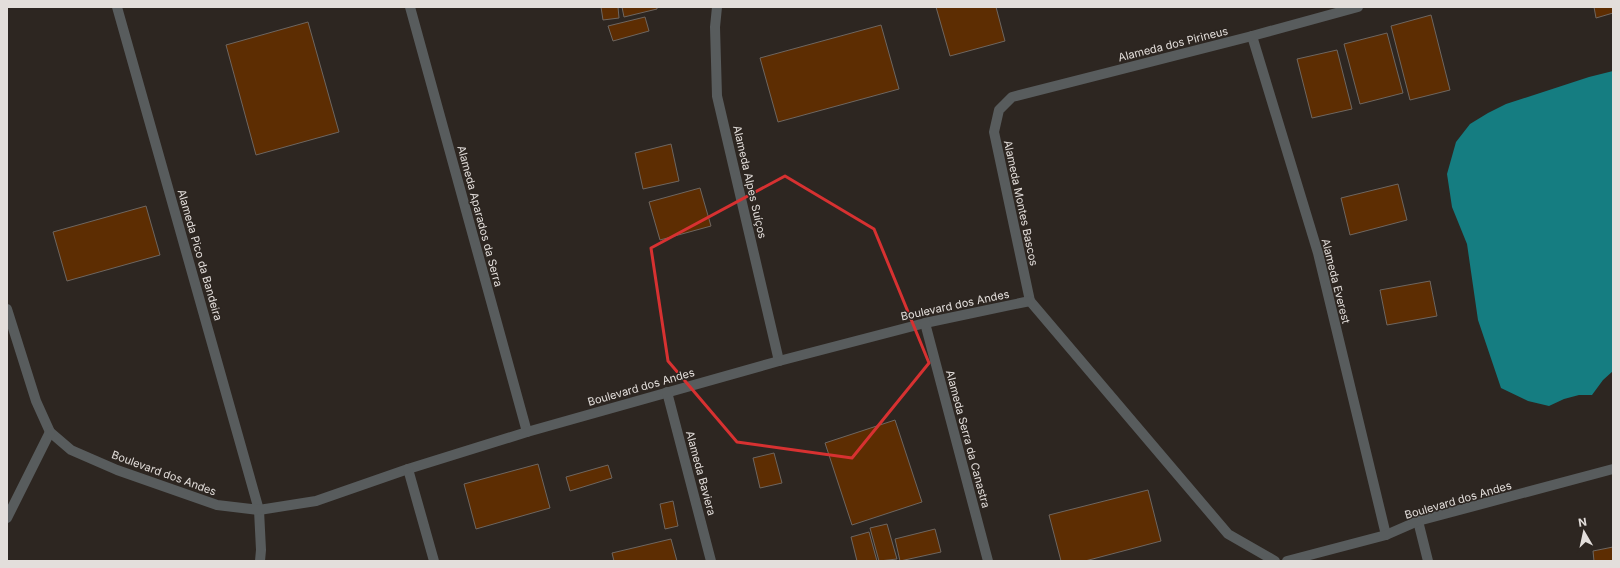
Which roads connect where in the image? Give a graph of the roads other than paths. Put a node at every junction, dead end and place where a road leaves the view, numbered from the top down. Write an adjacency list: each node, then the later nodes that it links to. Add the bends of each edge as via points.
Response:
1 (117, 7): 16 (street, Alameda Pico da Bandeira)
2 (410, 7): 13 (street, Alameda Aparados da Serra)
3 (717, 7): 10 (street, Alameda Alpes Suíços, via 717,96)
4 (1358, 7): 5 (street, Alameda dos Pirineus)
5 (1252, 36): 6 (street, Alameda dos Pirineus, via 1012,97); 19 (street, Alameda Everest, via 1318,253)
6 (998, 110): 7 (street, Alameda Montes Bascos, via 994,132)
7 (1030, 302): 9 (street, Boulevard dos Andes); 24 (street, via 1228,534)
8 (7, 309): 12 (street, Boulevard dos Andes, via 36,401)
9 (925, 323): 10 (street, Boulevard dos Andes); 23 (street, Alameda Serra da Canastra)
10 (779, 361): 11 (street, Boulevard dos Andes)
11 (667, 392): 13 (street, Boulevard dos Andes); 22 (street, Alameda Baviera)
12 (50, 432): 16 (street, Boulevard dos Andes, via 71,450 117,470 217,505); 17 (street)
13 (527, 432): 14 (street, Boulevard dos Andes)
14 (408, 469): 16 (street, Boulevard dos Andes, via 316,501); 21 (street)
15 (1613, 469): 18 (street, Boulevard dos Andes)
16 (260, 510): 20 (street, Alameda Pico da Bandeira)
17 (7, 518)
18 (1418, 521): 19 (street, Boulevard dos Andes); 26 (street)
19 (1386, 535): 25 (street, Boulevard dos Andes)
20 (260, 561)
21 (434, 561)
22 (711, 561)
23 (988, 561)
24 (1275, 561)
25 (1286, 561)
26 (1428, 561)

